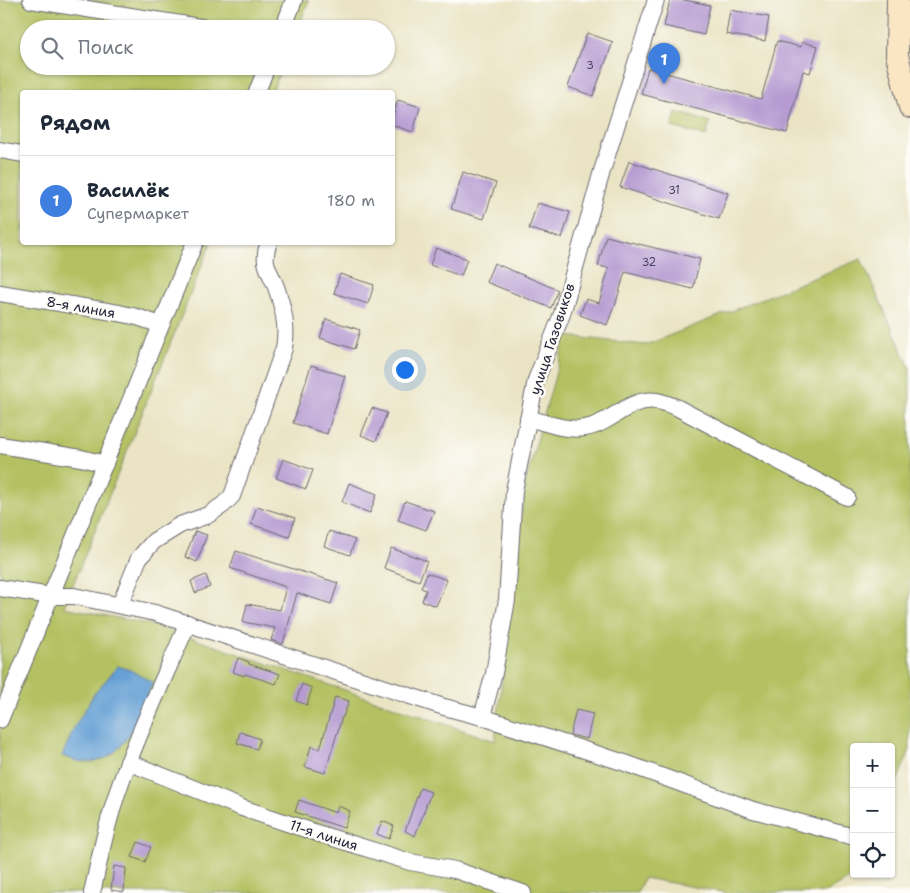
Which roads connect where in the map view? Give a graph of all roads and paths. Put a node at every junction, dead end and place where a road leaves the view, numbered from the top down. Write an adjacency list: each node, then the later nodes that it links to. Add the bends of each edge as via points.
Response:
1 (31, 0): 5 (street)
2 (294, 0): 6 (street)
3 (656, 0): 16 (street, улица Газовиков, via 602,171 562,314 536,380)
4 (898, 0): 9 (street, via 897,55)
5 (156, 20)
6 (286, 20)
7 (264, 75): 8 (street)
8 (258, 90)
9 (910, 107)
10 (0, 150): 11 (street)
11 (20, 154)
12 (194, 245): 15 (street)
13 (268, 245): 22 (street, via 266,265 276,287 286,335 232,496 208,515 180,525 154,541 139,558)
14 (0, 293): 15 (street, 8-я линия, via 119,313)
15 (161, 325): 18 (street)
16 (528, 418): 19 (street, via 568,429 587,428 644,401 656,401 676,407); 24 (street, улица Газовиков, via 514,491 507,600 494,673)
17 (0, 445): 18 (street)
18 (105, 464): 21 (street)
19 (847, 497)
20 (0, 588): 21 (street)
21 (51, 596): 22 (street, via 74,596); 25 (street)
22 (120, 605): 23 (street)
23 (188, 623): 24 (street); 26 (street)
24 (482, 717): 27 (street, via 624,763 753,810)
25 (0, 720)
26 (128, 762): 28 (street); 29 (street, 11-я линия, via 242,808 317,833 410,862 455,870)
27 (850, 836)
28 (92, 893)
29 (523, 893)

